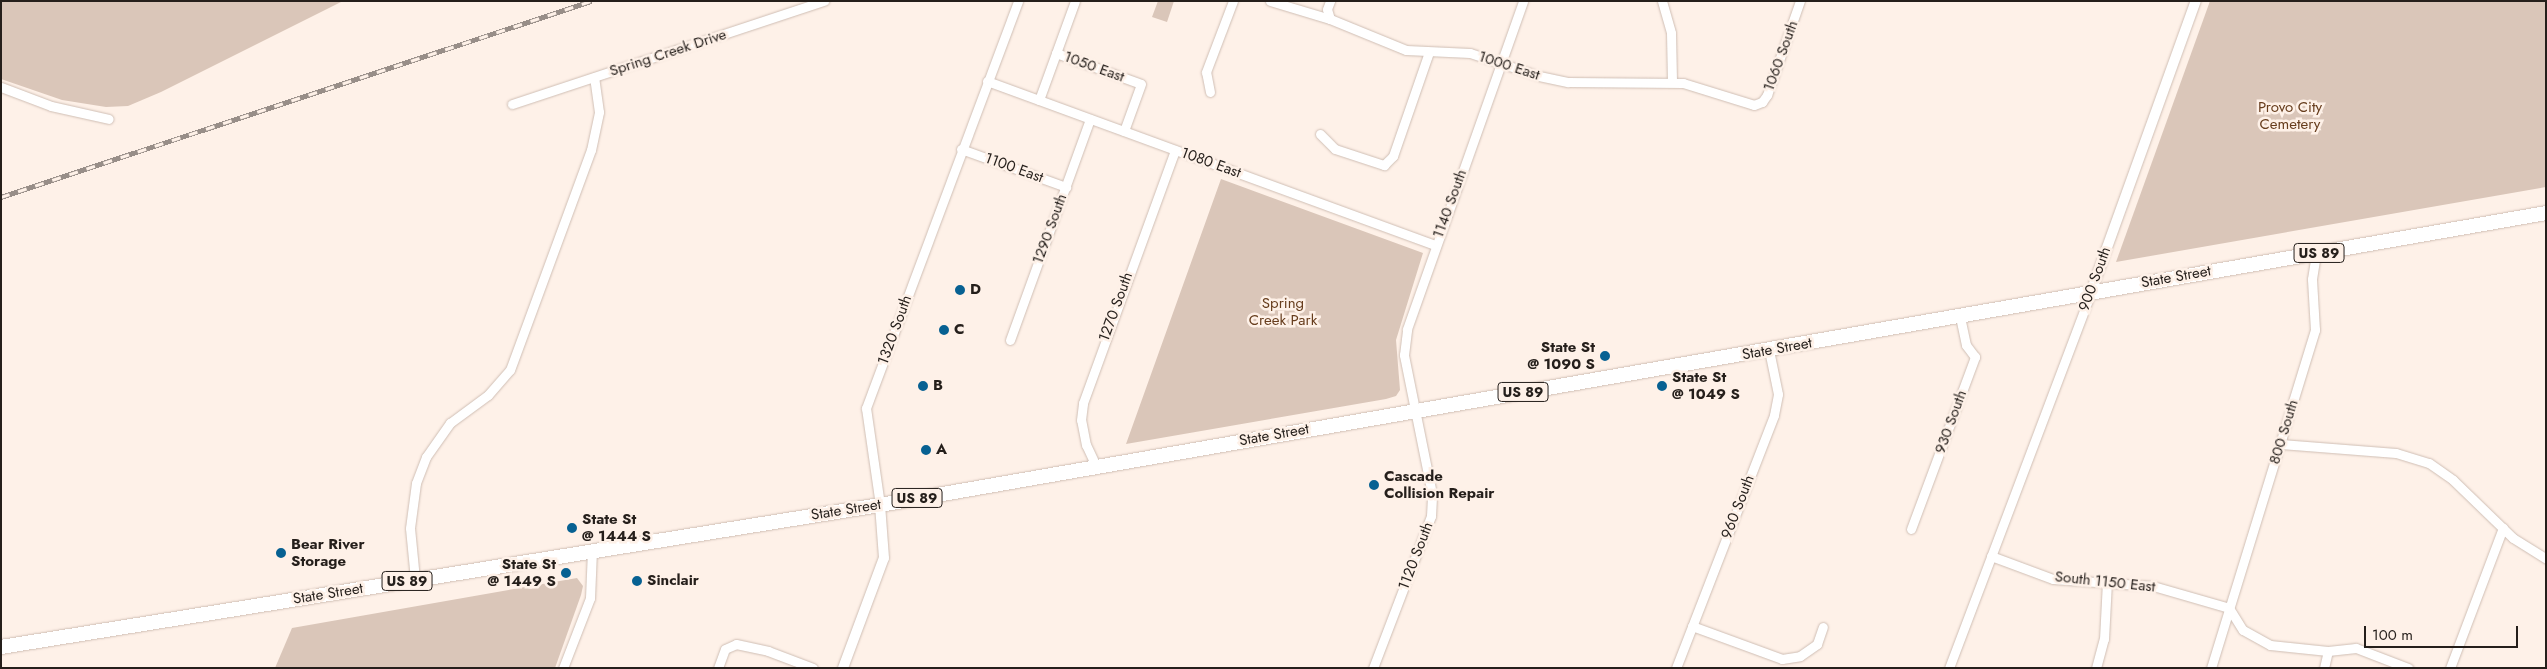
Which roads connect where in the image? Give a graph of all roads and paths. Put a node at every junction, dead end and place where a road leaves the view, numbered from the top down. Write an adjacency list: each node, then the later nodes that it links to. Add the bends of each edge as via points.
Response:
1 (824, 1): 15 (street, Spring Creek Drive)
2 (1018, 1): 16 (street, 1320 South)
3 (1075, 1): 13 (street)
4 (1233, 1): 19 (street, via 1206,72)
5 (1270, 1): 11 (street, 1000 East)
6 (1330, 1): 11 (street, via 1327,9)
7 (1523, 1): 14 (street, 1140 South)
8 (1662, 1): 17 (street, via 1671,34)
9 (1800, 1): 22 (street, 1060 South, via 1767,95)
10 (2194, 2): 33 (street, 900 South)
11 (1330, 19): 12 (street, 1000 East, via 1406,50)
12 (1429, 52): 14 (street, 1000 East, via 1458,51); 26 (street, via 1393,156 1384,165 1335,149)
13 (1056, 53): 20 (street); 25 (street, 1050 East, via 1141,84)
14 (1501, 63): 17 (street, 1000 East, via 1568,82); 31 (street, 1140 South)
15 (594, 77): 21 (street, Spring Creek Drive); 46 (street, via 599,112 591,150 510,370 488,395 450,423 426,456 416,483 410,528)
16 (986, 81): 20 (street, 1080 East); 27 (street, 1320 South)
17 (1672, 82): 22 (street, 1000 East, via 1695,85)
18 (1, 87): 23 (street, via 51,106)
19 (1210, 92)
20 (1039, 100): 24 (street, 1080 East)
21 (512, 104)
22 (1754, 105)
23 (109, 119)
24 (1090, 119): 25 (street, 1080 East); 29 (street, 1290 South)
25 (1124, 131): 28 (street, 1080 East)
26 (1320, 134)
27 (962, 149): 29 (street, 1100 East); 40 (street, 1320 South, via 866,408)
28 (1175, 150): 31 (street, 1080 East); 39 (street, 1270 South, via 1085,396 1081,420 1086,444)
29 (1066, 187): 35 (street, 1290 South)
30 (2546, 212): 32 (main road, State Street / US 89)
31 (1435, 245): 37 (street, 1140 South, via 1411,314 1404,355)
32 (2316, 253): 33 (main road, State Street / US 89); 38 (street, 800 South, via 2312,279 2315,330)
33 (2091, 292): 34 (main road, State Street / US 89); 44 (street, 900 South)
34 (1960, 316): 36 (main road, State Street / US 89); 42 (street, 930 South, via 1966,345 1975,357)
35 (1010, 340)
36 (1769, 350): 37 (main road, State Street / US 89); 49 (street, 960 South, via 1778,394 1774,415)
37 (1415, 411): 39 (main road, State Street / US 89); 58 (street, 1120 South, via 1432,494 1431,516)
38 (2281, 444): 41 (street, via 2413,457 2453,480); 48 (street, 800 South)
39 (1096, 466): 40 (main road, State Street / US 89)
40 (880, 505): 43 (main road, State Street / US 89); 57 (street, 1320 South, via 884,558)
41 (2503, 528): 45 (street); 64 (street)
42 (1911, 529)
43 (592, 551): 46 (main road, State Street / US 89); 54 (street, via 590,598)
44 (1991, 556): 47 (street, South 1150 East, via 2053,579); 59 (street, 900 South)
45 (2546, 559)
46 (415, 579): 51 (main road, State Street / US 89)
47 (2107, 582): 48 (street, South 1150 East, via 2153,586); 60 (street, via 2104,639)
48 (2229, 608): 52 (street, via 2243,630 2263,643); 61 (street, 800 South)
49 (1692, 626): 50 (street, via 1782,659 1800,656 1816,644); 53 (street, 960 South)
50 (1823, 627)
51 (1, 647)
52 (2328, 651): 62 (street); 63 (street, via 2356,648)
53 (1677, 664)
54 (564, 668)
55 (718, 668): 56 (street, via 725,649 732,644 768,651)
56 (813, 668)
57 (843, 668)
58 (1372, 668)
59 (1949, 668)
60 (2096, 668)
61 (2211, 668)
62 (2324, 668)
63 (2408, 668)
64 (2450, 668)

